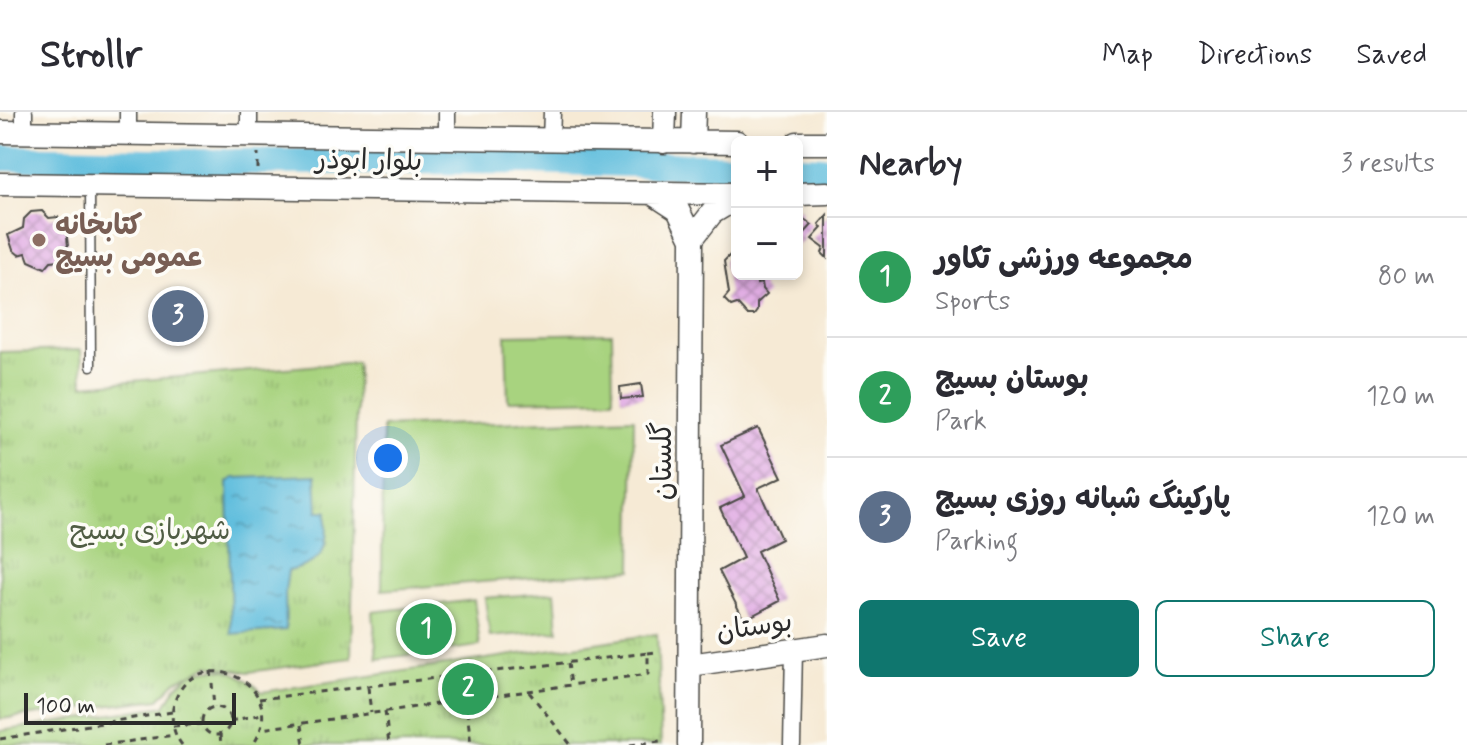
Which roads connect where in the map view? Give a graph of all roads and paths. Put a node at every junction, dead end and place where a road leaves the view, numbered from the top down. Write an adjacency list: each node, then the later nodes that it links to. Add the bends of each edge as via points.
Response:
1 (249, 112): 10 (street)
2 (447, 112): 9 (street)
3 (552, 112): 11 (street)
4 (665, 112): 12 (main road)
5 (694, 112): 13 (main road)
6 (24, 122): 7 (main road, بلوار ابوذر); 8 (main road, بلوار ابوذر)
7 (128, 123): 10 (main road, بلوار ابوذر)
8 (0, 132)
9 (447, 138): 10 (main road, بلوار ابوذر); 11 (main road, بلوار ابوذر)
10 (254, 140): 17 (path)
11 (551, 140): 12 (main road, بلوار ابوذر)
12 (664, 142): 13 (main road, بلوار ابوذر)
13 (693, 142): 14 (main road, بلوار ابوذر)
14 (731, 142)
15 (803, 143): 16 (main road)
16 (827, 143)
17 (258, 174)
18 (0, 184): 19 (main road, بلوار ابوذر)
19 (90, 185): 20 (main road, بلوار ابوذر); 26 (lane)
20 (652, 193): 23 (main road, بلوار ابوذر); 25 (main road, via 678,210)
21 (827, 193): 22 (main road)
22 (803, 194)
23 (731, 196)
24 (731, 200): 25 (main road, via 712,213)
25 (692, 239): 32 (main road, گلستان)
26 (91, 366)
27 (827, 645): 28 (main road, بوستان)
28 (794, 650): 32 (main road, بوستان); 65 (street)
29 (657, 652): 30 (path)
30 (648, 653): 31 (path); 35 (path, via 648,674)
31 (568, 663): 34 (path); 35 (path)
32 (690, 665): 64 (main road, گلستان)
33 (211, 671): 38 (path, via 240,677); 40 (path); 42 (path, via 185,685)
34 (463, 675): 36 (path); 39 (path)
35 (571, 685): 37 (path)
36 (368, 687): 38 (path); 43 (path)
37 (528, 691): 39 (path); 62 (path)
38 (259, 699): 44 (path)
39 (466, 700): 41 (path); 61 (path)
40 (214, 707): 45 (path, via 223,709); 46 (path, via 202,715)
41 (385, 711): 43 (path); 60 (path)
42 (172, 712): 48 (path); 52 (path)
43 (371, 713): 47 (path)
44 (263, 714): 45 (path); 49 (path)
45 (230, 721): 51 (path)
46 (201, 724): 48 (path); 51 (path, via 206,732)
47 (301, 724): 49 (path); 59 (path)
48 (173, 726): 50 (path)
49 (261, 729): 58 (path)
50 (176, 735): 54 (path); 56 (path)
51 (220, 735): 57 (path)
52 (0, 739)
53 (660, 741): 63 (path)
54 (140, 742): 55 (path)
55 (104, 745)
56 (182, 745)
57 (221, 745)
58 (253, 745)
59 (304, 745)
60 (389, 745)
61 (471, 745)
62 (571, 745)
63 (630, 745)
64 (689, 745)
65 (792, 745)

